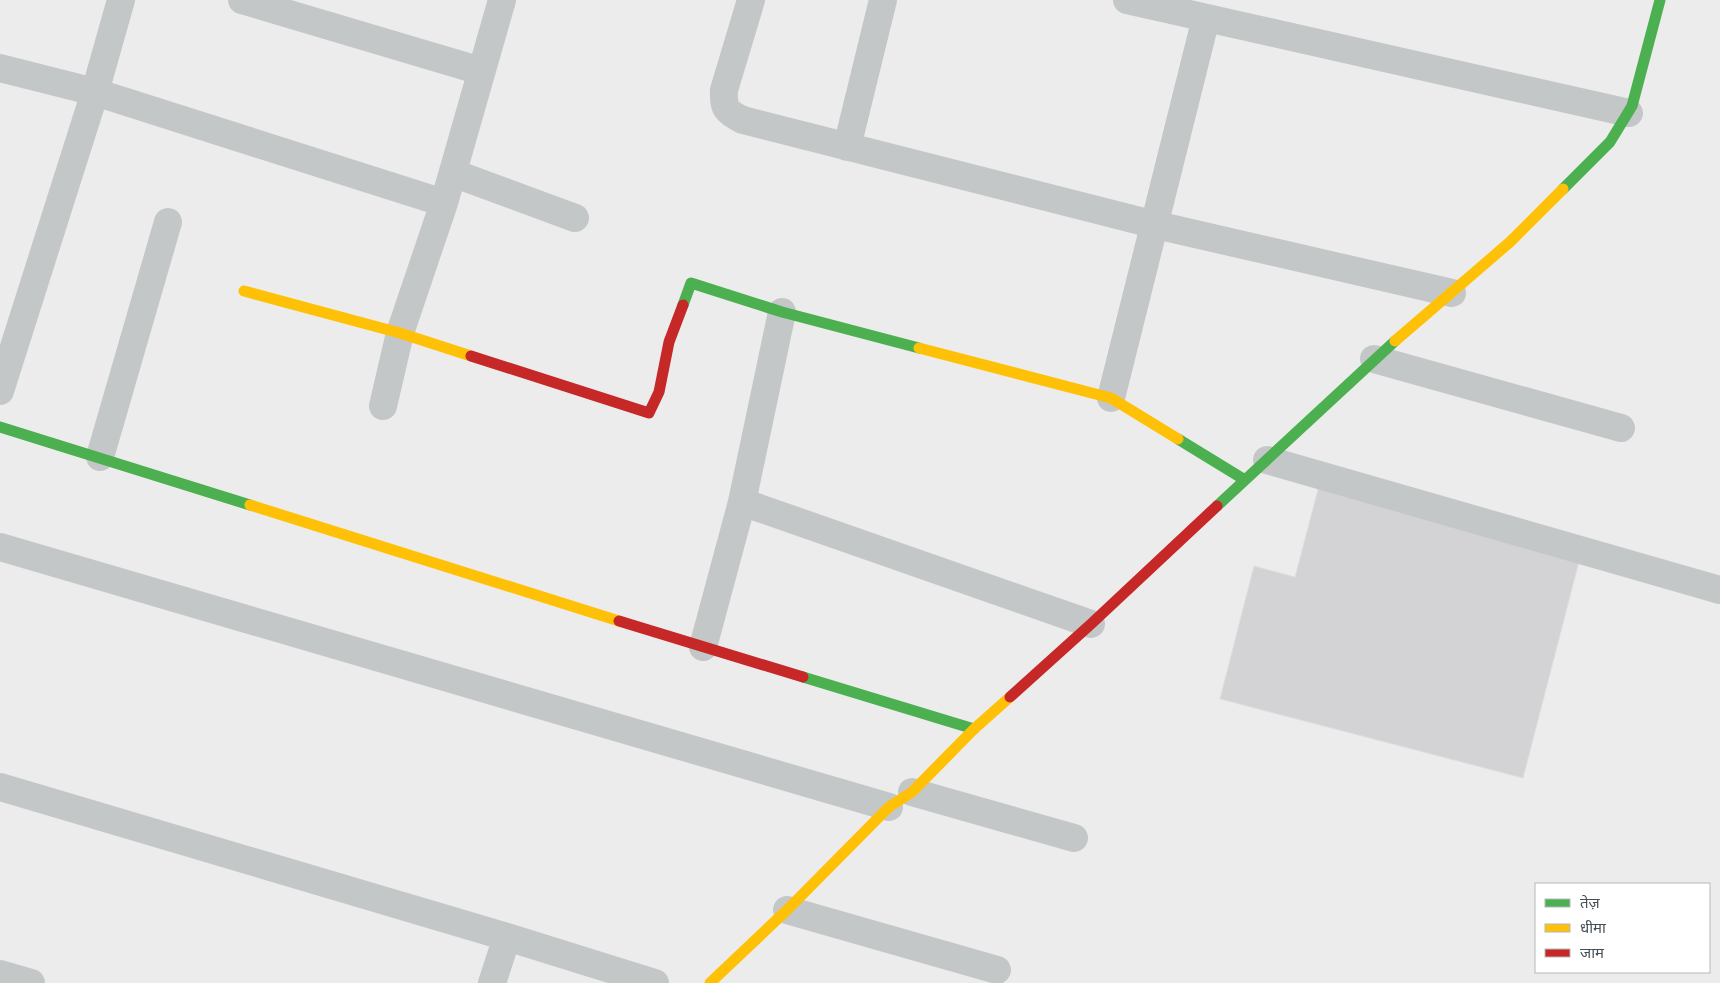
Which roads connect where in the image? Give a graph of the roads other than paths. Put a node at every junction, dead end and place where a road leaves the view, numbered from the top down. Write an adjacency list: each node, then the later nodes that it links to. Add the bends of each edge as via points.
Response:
1 (121, 0): 12 (street)
2 (242, 0): 8 (street)
3 (502, 0): 11 (street)
4 (751, 0): 14 (street, via 724,90 727,110 743,120)
5 (883, 0): 14 (street)
6 (1660, 0): 13 (street)
7 (1137, 1): 9 (street)
8 (311, 9): 11 (street)
9 (1206, 18): 13 (street); 19 (street)
10 (0, 68): 12 (street)
11 (481, 71): 15 (street)
12 (95, 92): 16 (street); 25 (street)
13 (1629, 113): 21 (street, via 1610,142 1510,242)
14 (848, 147): 19 (street)
15 (453, 173): 16 (street); 17 (street)
16 (444, 203): 23 (street)
17 (575, 218)
18 (168, 222): 30 (street)
19 (1156, 225): 21 (street); 26 (street)
20 (244, 291): 23 (street)
21 (1452, 293): 24 (street)
22 (782, 312): 23 (street, via 691,283 669,342 659,392 649,413); 26 (street); 33 (street)
23 (400, 333): 27 (street)
24 (1374, 359): 29 (street); 31 (street)
25 (0, 391)
26 (1111, 398): 32 (street)
27 (383, 406)
28 (0, 427): 30 (street)
29 (1621, 428)
30 (100, 457): 37 (street)
31 (1267, 460): 32 (street); 35 (street)
32 (1245, 480): 36 (street)
33 (742, 502): 36 (street); 37 (street)
34 (0, 547): 41 (street)
35 (1720, 590)
36 (1091, 624): 38 (street)
37 (703, 647): 38 (street)
38 (974, 729): 40 (street)
39 (0, 787): 44 (street)
40 (912, 792): 41 (street); 42 (street)
41 (889, 807): 43 (street)
42 (1074, 838)
43 (787, 910): 45 (street); 50 (street)
44 (507, 937): 48 (street); 49 (street)
45 (997, 970)
46 (0, 974): 47 (street)
47 (31, 983)
48 (492, 983)
49 (655, 983)
50 (710, 983)

